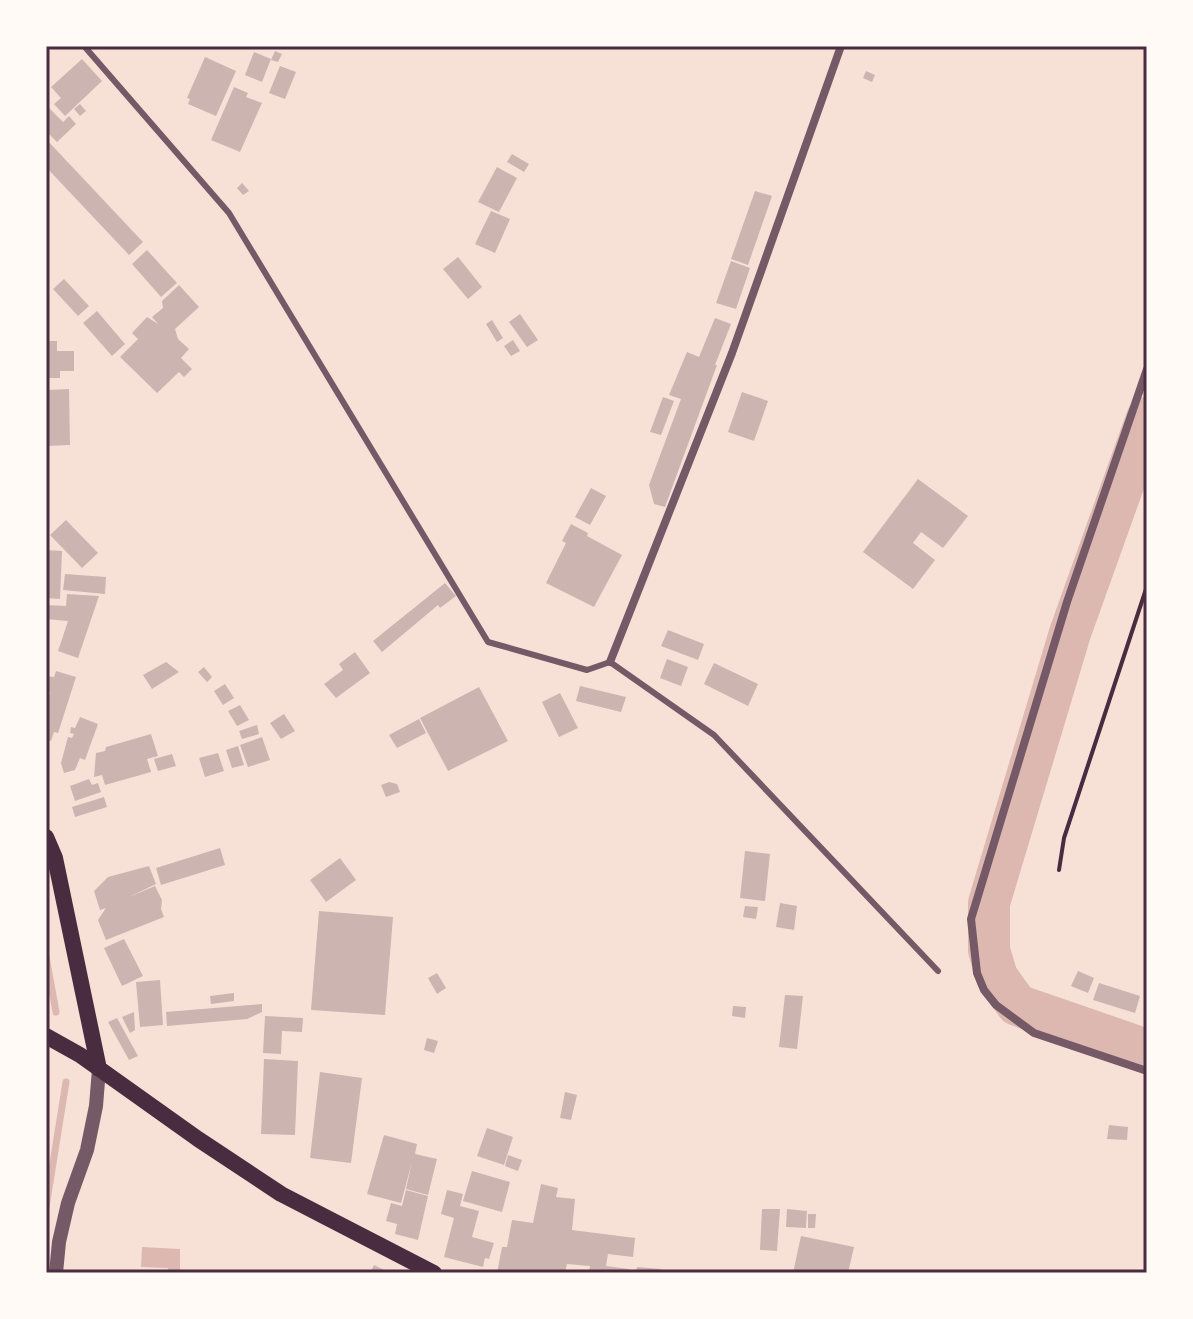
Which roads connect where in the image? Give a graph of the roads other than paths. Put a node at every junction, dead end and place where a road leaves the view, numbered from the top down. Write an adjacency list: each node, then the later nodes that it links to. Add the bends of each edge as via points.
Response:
1 (84, 46): 4 (lane, via 229,213 488,642 587,670)
2 (841, 46): 4 (street, via 732,353)
3 (1147, 369): 9 (street, via 1067,602 971,919 977,973 996,1005 1034,1033)
4 (610, 662): 6 (lane, via 714,735)
5 (46, 837): 8 (main road, via 55,858)
6 (938, 971)
7 (46, 1036): 8 (main road)
8 (99, 1069): 10 (street, via 87,1150 68,1203); 11 (main road, via 281,1194)
9 (1147, 1071)
10 (56, 1273)
11 (434, 1273)

